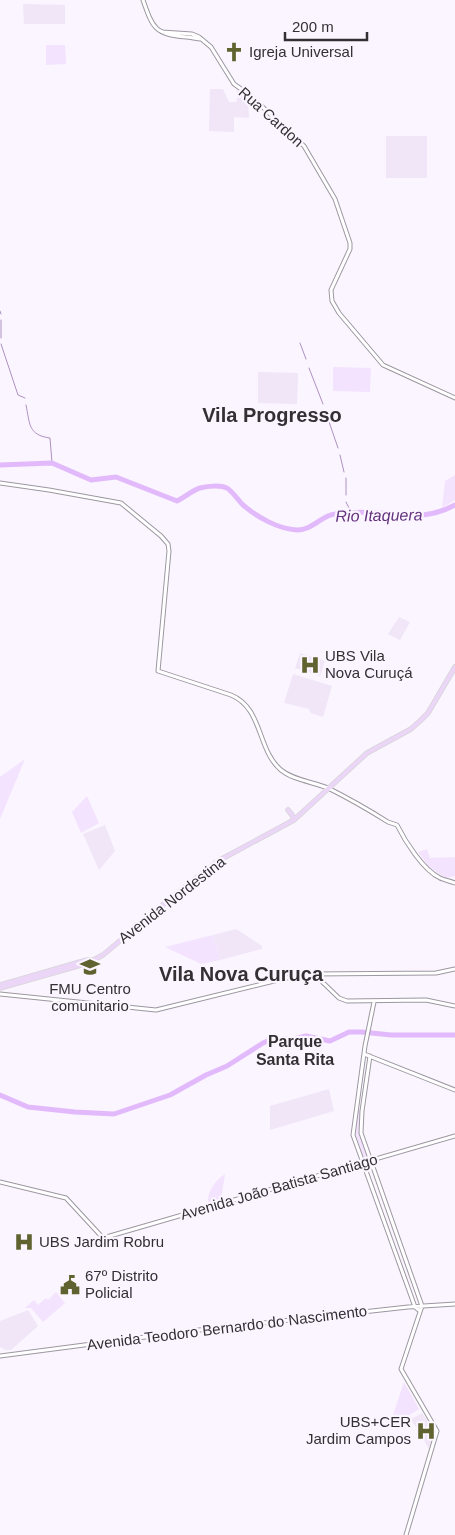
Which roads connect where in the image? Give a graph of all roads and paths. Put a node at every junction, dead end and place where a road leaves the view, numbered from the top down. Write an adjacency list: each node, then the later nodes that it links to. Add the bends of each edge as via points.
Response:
1 (143, 0): 2 (street, Rua Cardon, via 157,29 167,35 202,39 211,47 234,84 304,146 335,199 350,245 331,290 332,301 339,313 383,365)
2 (455, 398)
3 (0, 483): 5 (street, via 121,503 166,540 168,561 158,671 239,700 252,713 266,747 280,769)
4 (455, 668): 5 (main road, Avenida Nordestina, via 423,719 366,754)
5 (328, 789): 7 (main road, Avenida Nordestina); 8 (street, via 398,825 431,872)
6 (288, 810): 7 (main road)
7 (294, 820): 11 (main road, Avenida Nordestina, via 218,861 103,955 82,964)
8 (455, 883)
9 (455, 969): 10 (street, via 436,973)
10 (314, 974): 12 (street, via 156,1010); 13 (street, via 344,1000)
11 (0, 986)
12 (1, 993)
13 (374, 1002): 14 (street, via 426,1000); 15 (street)
14 (455, 1006)
15 (364, 1054): 16 (street); 20 (street, via 353,1135)
16 (370, 1056): 17 (street); 19 (street, via 361,1133)
17 (455, 1090)
18 (455, 1136): 19 (street, Avenida João Batista Santiago)
19 (370, 1161): 20 (street, Avenida João Batista Santiago); 23 (street)
20 (363, 1164): 21 (street, Avenida João Batista Santiago, via 103,1238 67,1198); 24 (street)
21 (0, 1182)
22 (455, 1304): 23 (street, Avenida Teodoro Bernardo do Nascimento)
23 (422, 1306): 24 (street, Avenida Teodoro Bernardo do Nascimento); 25 (street)
24 (415, 1307): 25 (street); 26 (street, Avenida Teodoro Bernardo do Nascimento, via 187,1331)
25 (420, 1312): 27 (street, via 402,1369 437,1431)
26 (0, 1356)
27 (406, 1535)

